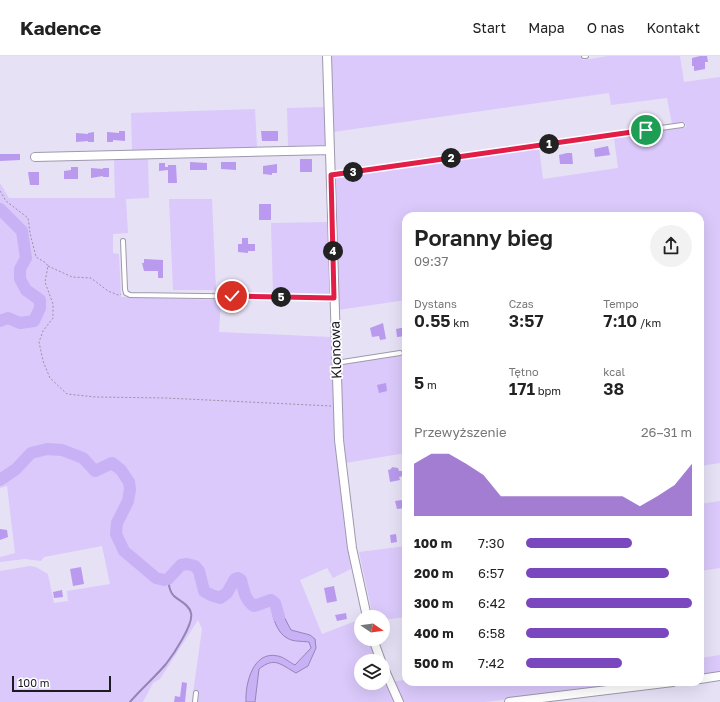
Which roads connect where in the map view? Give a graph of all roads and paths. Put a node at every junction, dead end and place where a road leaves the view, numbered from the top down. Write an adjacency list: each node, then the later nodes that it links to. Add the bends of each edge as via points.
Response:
1 (327, 56): 3 (street, Klonowa)
2 (682, 125): 5 (lane)
3 (330, 150): 4 (street); 5 (street, Klonowa)
4 (35, 157)
5 (331, 175): 10 (street, Klonowa)
6 (0, 191): 8 (path, via 6,201 28,218 36,257)
7 (123, 241): 9 (lane)
8 (48, 266): 9 (path, via 72,278 91,278 118,295); 13 (path, via 45,282 53,304 53,318 42,331 39,342 50,378 67,394)
9 (126, 294): 10 (lane)
10 (334, 298): 12 (street, Klonowa)
11 (400, 353): 12 (lane)
12 (336, 363): 13 (street, Klonowa)
13 (337, 407): 14 (street, Klonowa, via 352,548)
14 (365, 610)
15 (720, 676): 16 (street)
16 (704, 678)
17 (390, 682): 21 (street)
18 (639, 686): 22 (street)
19 (196, 693): 20 (lane)
20 (195, 702)
21 (399, 702)
22 (509, 702)

